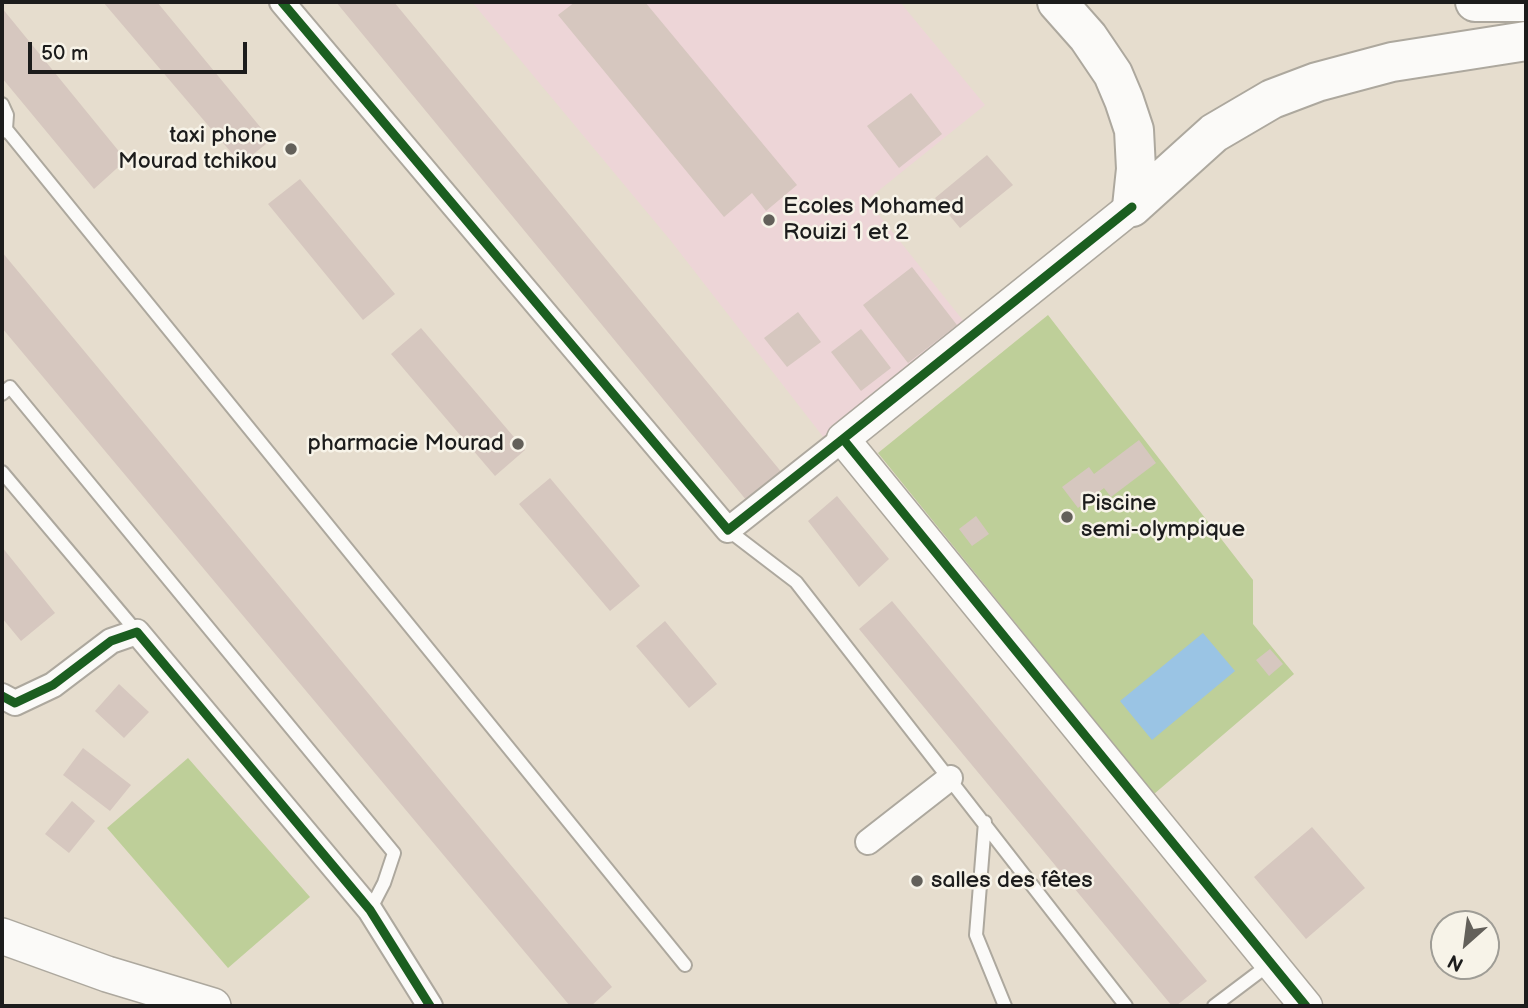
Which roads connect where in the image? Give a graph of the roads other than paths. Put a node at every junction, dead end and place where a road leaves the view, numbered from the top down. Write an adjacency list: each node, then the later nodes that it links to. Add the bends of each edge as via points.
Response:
1 (282, 2): 12 (street)
2 (1057, 2): 8 (highway, via 1088,37 1124,100 1134,130)
3 (1475, 2): 4 (highway)
4 (1526, 2)
5 (1526, 41): 8 (highway, via 1392,62 1272,99 1214,133)
6 (2, 104): 7 (lane, via 7,115)
7 (4, 130): 21 (lane)
8 (1132, 207): 10 (street)
9 (2, 394): 18 (lane, via 10,387 394,853)
10 (843, 439): 12 (street); 20 (street)
11 (2, 472): 13 (lane)
12 (728, 530): 15 (lane, via 796,582)
13 (137, 632): 14 (street, via 111,641 52,685 15,702); 18 (street)
14 (2, 696)
15 (950, 778): 16 (lane); 17 (street)
16 (985, 822): 24 (lane, via 976,935); 25 (lane)
17 (868, 842)
18 (370, 910): 23 (street)
19 (2, 936): 22 (main road)
20 (1271, 963): 26 (lane); 27 (street)
21 (685, 965)
22 (214, 1006)
23 (430, 1006)
24 (1004, 1006)
25 (1126, 1006)
26 (1214, 1006)
27 (1306, 1006)

